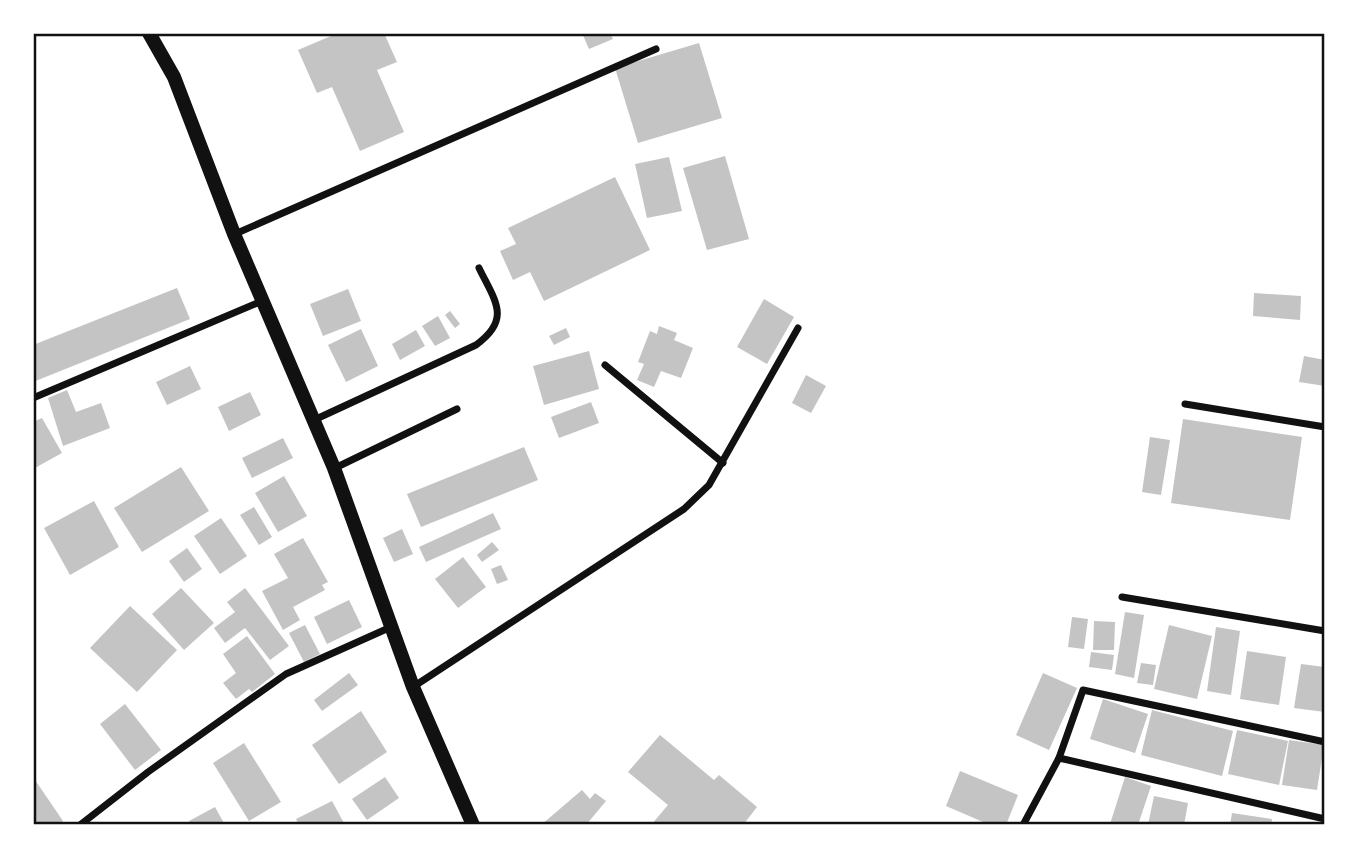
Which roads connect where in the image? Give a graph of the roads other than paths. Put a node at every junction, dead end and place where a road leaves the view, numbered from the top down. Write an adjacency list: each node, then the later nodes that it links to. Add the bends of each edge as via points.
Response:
1 (149, 33): 3 (main road, via 174,77)
2 (656, 49): 3 (street)
3 (234, 234): 5 (main road)
4 (479, 268): 11 (street, via 499,310 488,336)
5 (262, 301): 8 (street); 11 (main road)
6 (798, 328): 13 (street)
7 (605, 365): 13 (street)
8 (33, 398)
9 (1185, 404): 12 (street)
10 (457, 409): 14 (street)
11 (314, 421): 14 (main road)
12 (1325, 427)
13 (723, 463): 18 (street, via 709,485 684,509)
14 (334, 468): 16 (main road)
15 (1122, 597): 17 (street)
16 (391, 627): 18 (main road); 22 (street, via 285,674)
17 (1325, 631)
18 (413, 687): 23 (main road)
19 (1325, 742): 20 (street, via 1083,690)
20 (1059, 758): 21 (street); 24 (street)
21 (1325, 819)
22 (82, 824)
23 (473, 825)
24 (1023, 825)

